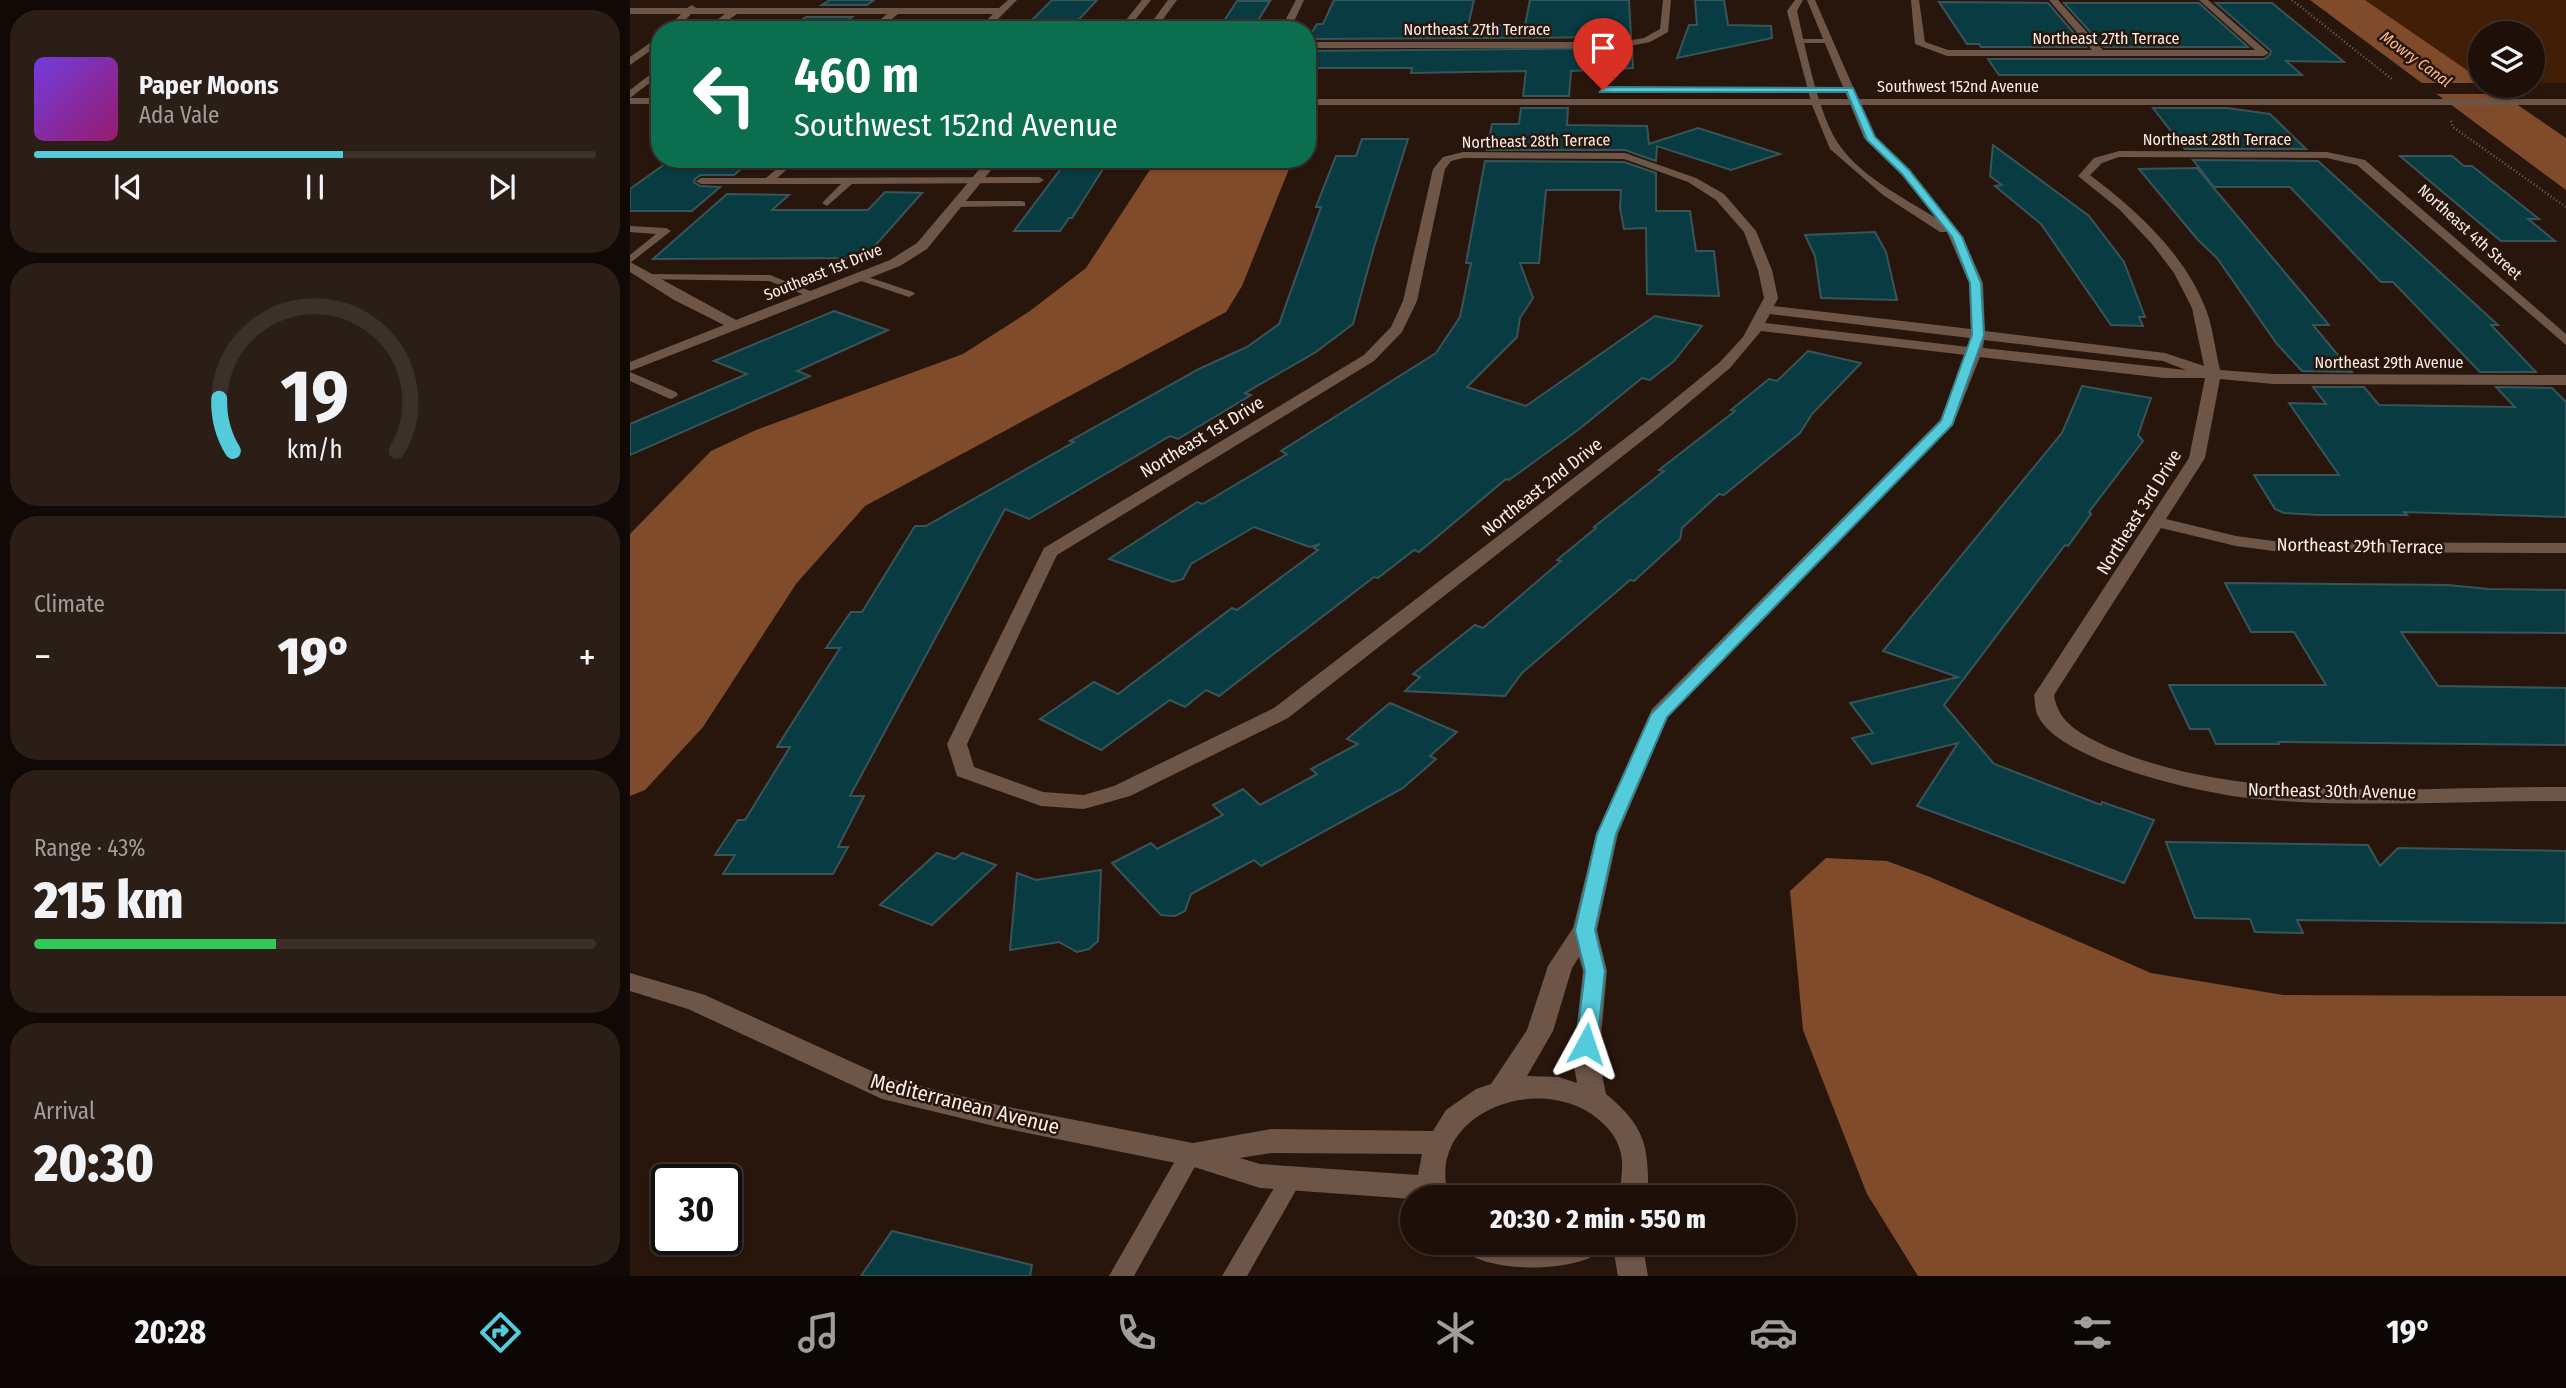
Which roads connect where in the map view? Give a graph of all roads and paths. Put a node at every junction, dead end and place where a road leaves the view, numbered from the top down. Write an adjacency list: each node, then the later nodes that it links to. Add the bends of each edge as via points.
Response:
1 (705, 0): 15 (street)
2 (752, 0): 16 (street)
3 (1013, 0): 18 (street)
4 (1147, 0): 23 (street)
5 (1173, 0): 24 (street)
6 (1300, 0): 25 (street)
7 (1667, 0): 29 (street, Northeast 27th Terrace, via 1665,30 1647,40 1619,45)
8 (1799, 0): 26 (street, via 1792,11)
9 (1811, 0): 27 (street)
10 (1915, 0): 30 (street, Northeast 27th Terrace, via 1920,44 1947,53)
11 (2053, 0): 30 (street)
12 (2203, 0): 30 (street, Northeast 27th Terrace, via 2264,54)
13 (2292, 0): 33 (path)
14 (630, 11): 15 (street)
15 (688, 11): 16 (street); 19 (street)
16 (736, 11): 17 (street); 20 (street)
17 (896, 11): 18 (street); 21 (street)
18 (1001, 11): 22 (street)
19 (678, 21)
20 (718, 21)
21 (883, 21)
22 (990, 21)
23 (1130, 21)
24 (1157, 21)
25 (1290, 21)
26 (1798, 41): 27 (lane); 38 (street)
27 (1829, 41): 39 (street)
28 (651, 46): 31 (street)
29 (1316, 46)
30 (2101, 54)
31 (630, 62)
32 (651, 78): 37 (street)
33 (2399, 84)
34 (1316, 90): 38 (street, Southwest 152nd Avenue)
35 (2120, 90): 39 (street, Southwest 152nd Avenue)
36 (651, 92): 37 (street)
37 (631, 94): 40 (street)
38 (1817, 96): 39 (street, Southwest 152nd Avenue); 41 (street, Southwest 152nd Avenue); 60 (street, via 1834,147 1881,187)
39 (1853, 96): 42 (street, Southwest 152nd Avenue); 60 (street, via 1870,138 1906,172)
40 (651, 99)
41 (1316, 102)
42 (2566, 102)
43 (2446, 117): 58 (path, via 2453,127)
44 (1625, 156): 46 (street, Northeast 28th Terrace, via 1463,155); 66 (street, Northeast 2nd Drive, via 1692,180 1720,197 1750,231 1771,298)
45 (2346, 157): 47 (street, Northeast 28th Terrace, via 2119,154); 71 (street, Northeast 4th Street, via 2370,167)
46 (1447, 159): 83 (street, Northeast 1st Drive, via 1439,169 1410,300 1398,329 1369,358 1049,552)
47 (2091, 164): 76 (street, Northeast 3rd Drive, via 2084,176 2123,206 2180,272 2199,308)
48 (783, 168): 53 (lane)
49 (987, 168): 50 (street, Southeast 1st Drive)
50 (977, 180): 51 (lane); 54 (lane); 56 (street, Southeast 1st Drive)
51 (1039, 180)
52 (701, 181): 53 (lane)
53 (768, 181): 54 (lane)
54 (849, 181): 55 (lane)
55 (827, 203)
56 (957, 204): 57 (lane); 63 (street, Southeast 1st Drive, via 922,246)
57 (1021, 204)
58 (2566, 207)
59 (630, 229): 61 (lane, via 666,231)
60 (1957, 237): 72 (street, via 1976,283)
61 (632, 258): 62 (street)
62 (646, 277): 65 (lane, via 770,278); 68 (street)
63 (859, 277): 64 (lane); 65 (street, Southeast 1st Drive)
64 (909, 294)
65 (814, 295): 68 (street, Southeast 1st Drive)
66 (1765, 309): 67 (street, Northeast 29th Avenue); 69 (street, Northeast 2nd Drive)
67 (1842, 318): 70 (street); 72 (street, Northeast 29th Avenue)
68 (736, 326): 74 (street, Southeast 1st Drive)
69 (1756, 326): 70 (street, Northeast 29th Avenue); 83 (street, Northeast 2nd Drive, via 1725,365 1655,424 1281,713 1122,791 1084,802 1041,799 965,771)
70 (1836, 334): 72 (street, Northeast 29th Avenue)
71 (2566, 341)
72 (1977, 343): 73 (street, Northeast 29th Avenue); 75 (street, Northeast 29th Avenue); 85 (street, via 1947,422 1659,714 1607,834)
73 (2138, 354): 75 (street); 76 (street, Northeast 29th Avenue, via 2165,357)
74 (630, 367)
75 (2138, 371): 76 (street, Northeast 29th Avenue)
76 (2213, 374): 78 (street, Northeast 29th Avenue, via 2273,379); 80 (street, Northeast 3rd Drive, via 2197,458)
77 (630, 376): 79 (lane)
78 (2566, 380)
79 (672, 395)
80 (2157, 522): 81 (street, Northeast 29th Terrace, via 2281,547); 82 (street, Northeast 3rd Drive, via 2043,695 2047,714)
81 (2566, 548)
82 (2066, 734): 84 (street, Northeast 30th Avenue, via 2092,750 2205,784 2257,792)
83 (957, 744)
84 (2566, 794)
85 (1585, 930): 87 (street, via 1560,967 1540,1031); 88 (street, via 1595,971 1586,1060)
86 (630, 982): 90 (street, Mediterranean Avenue, via 696,1002 882,1088)
87 (1501, 1091): 88 (street, via 1552,1086); 89 (street, via 1474,1103 1451,1123)
88 (1593, 1098): 93 (street, via 1618,1117 1634,1143)
89 (1439, 1143): 90 (street, Mediterranean Avenue, via 1271,1141); 92 (street, via 1432,1165)
90 (1191, 1154): 91 (street, Mediterranean Avenue, via 1259,1176); 99 (lane)
91 (1292, 1178): 94 (street, Mediterranean Avenue); 100 (lane)
92 (1433, 1185)
93 (1636, 1185)
94 (1400, 1189)
95 (1490, 1255): 98 (street)
96 (1571, 1255): 98 (street)
97 (1628, 1255): 101 (street)
98 (1530, 1269)
99 (1121, 1276)
100 (1234, 1276)
101 (1633, 1276)

